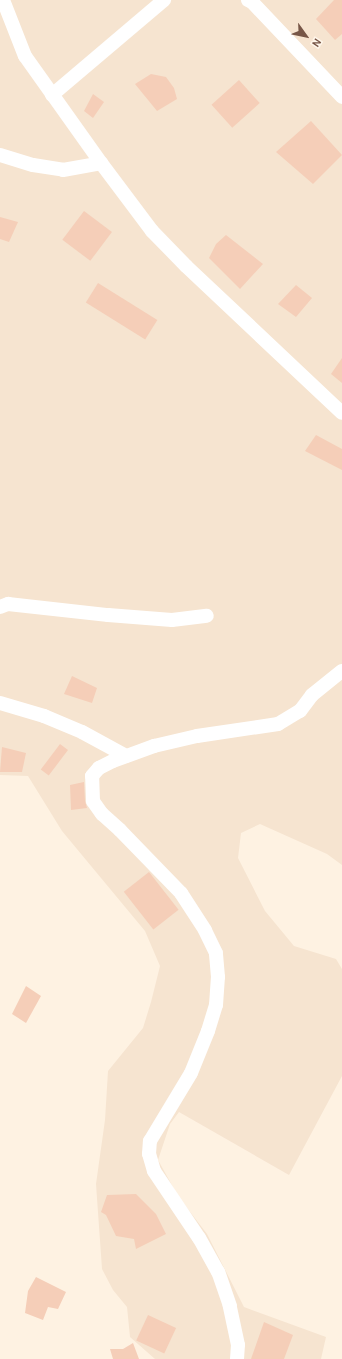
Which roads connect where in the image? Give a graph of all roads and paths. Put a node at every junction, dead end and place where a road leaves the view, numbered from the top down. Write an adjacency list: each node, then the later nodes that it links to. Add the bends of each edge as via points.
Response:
1 (3, 0): 4 (street, via 25,56)
2 (164, 0): 4 (street)
3 (248, 0): 5 (street)
4 (52, 95): 7 (street)
5 (342, 97)
6 (0, 155): 7 (street, via 33,165 63,170)
7 (101, 163): 8 (street, via 152,231)
8 (342, 413)
9 (0, 607): 10 (street, via 8,604 172,620)
10 (207, 616)
11 (342, 671): 13 (street, via 312,695 300,711 278,724 197,736 154,746)
12 (0, 703): 13 (street, via 57,721)
13 (126, 756): 14 (street, via 100,768 92,776 93,801 102,814 181,893 205,930 216,953 216,1005 208,1031 190,1073 150,1141 149,1154 154,1171 199,1238 218,1272 230,1306 238,1345)
14 (237, 1359)

